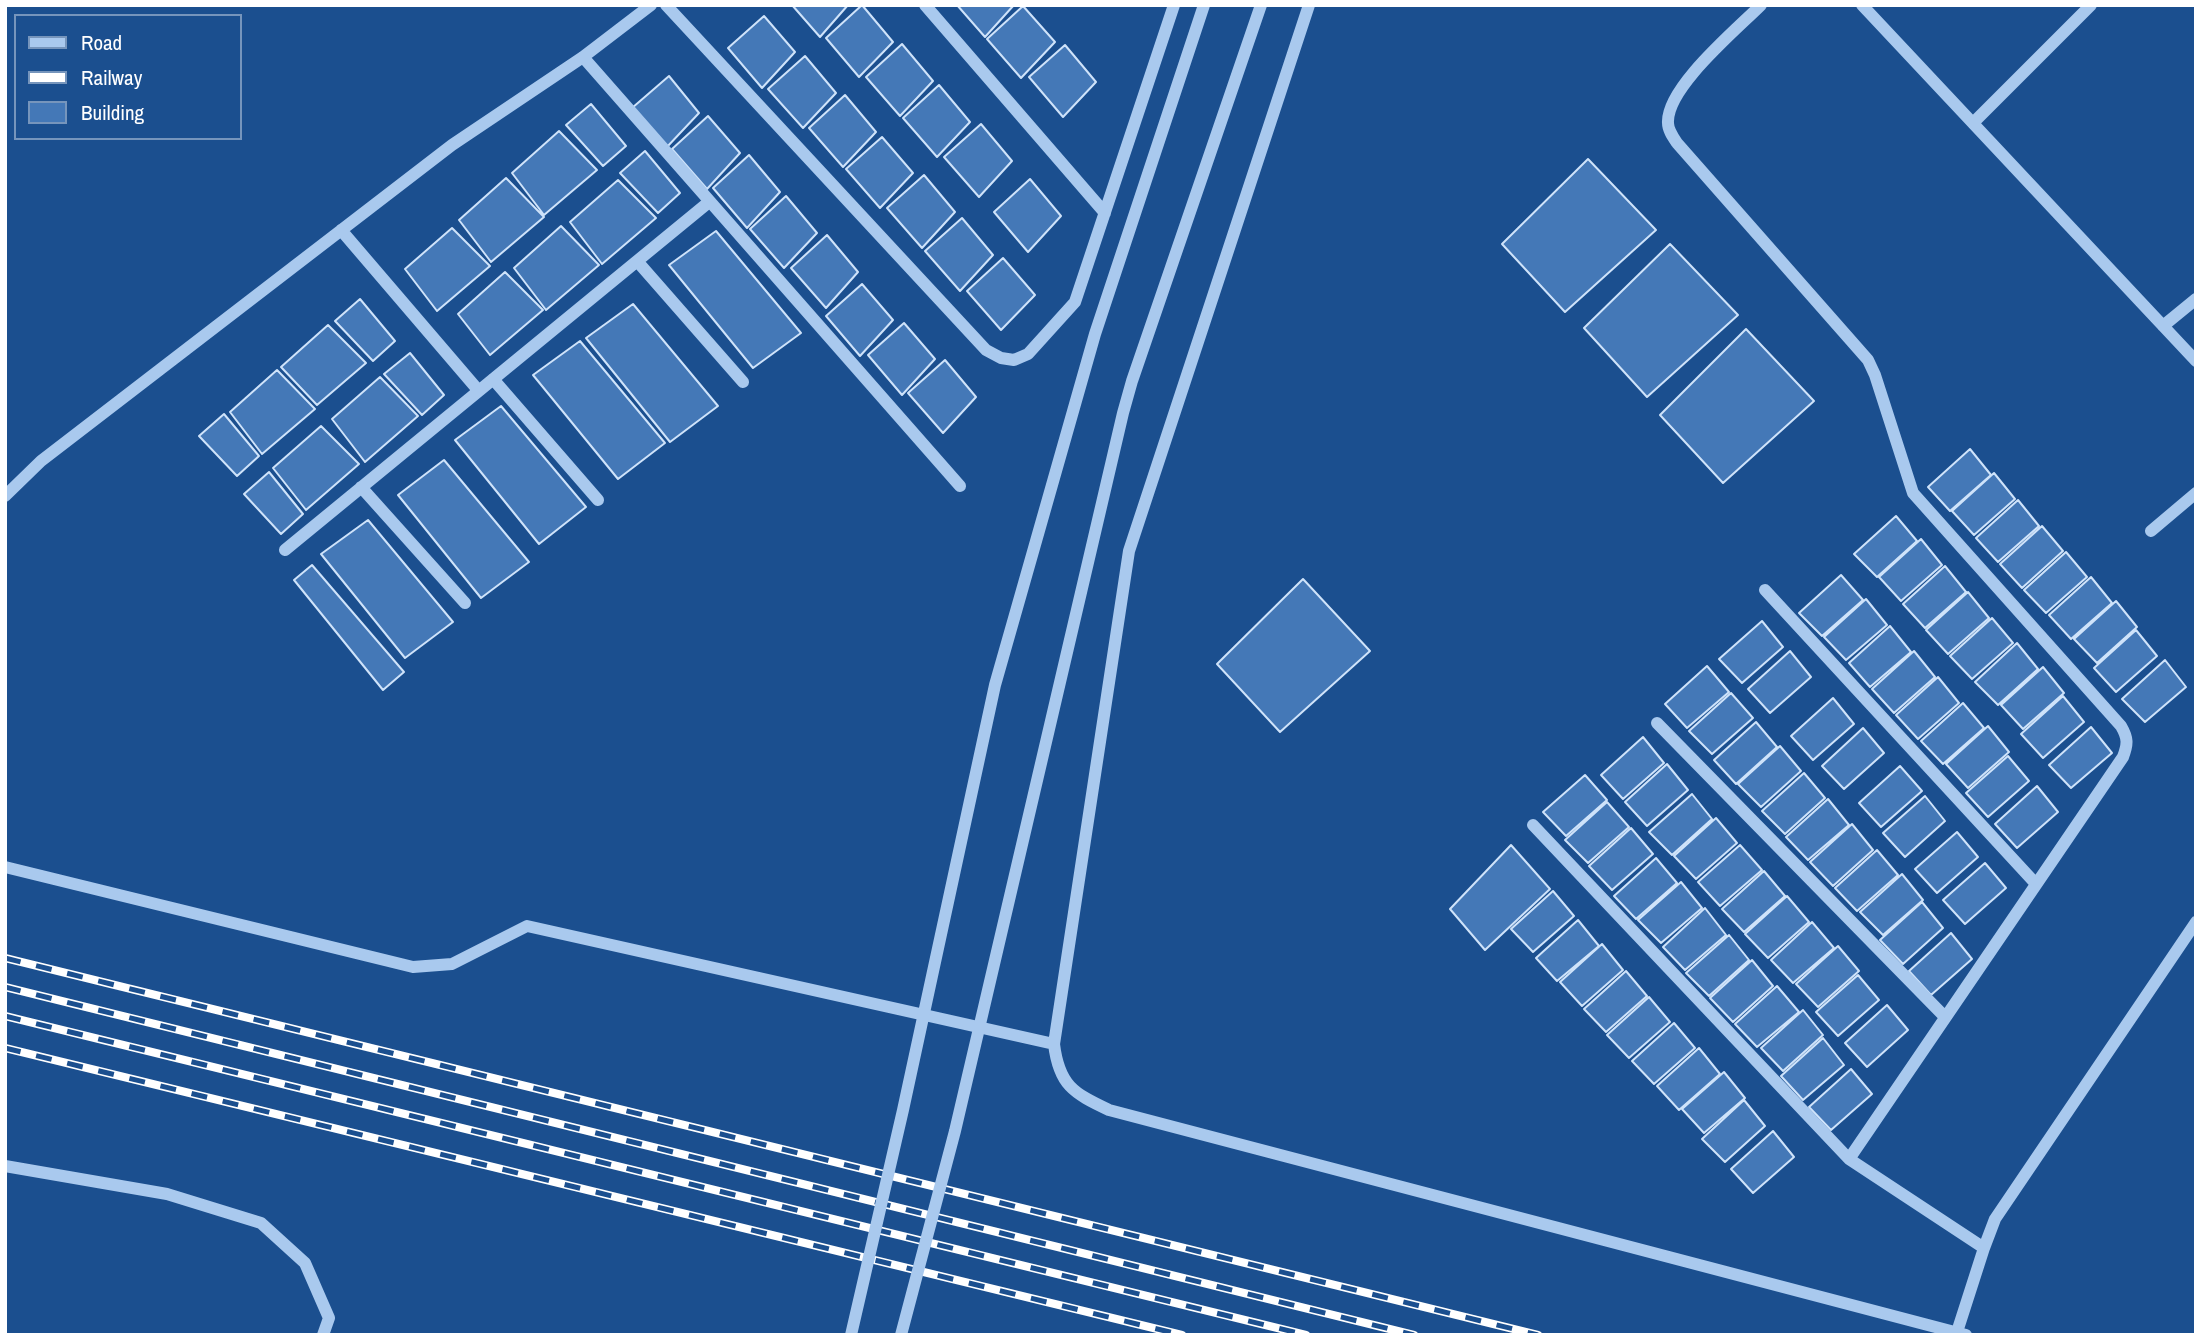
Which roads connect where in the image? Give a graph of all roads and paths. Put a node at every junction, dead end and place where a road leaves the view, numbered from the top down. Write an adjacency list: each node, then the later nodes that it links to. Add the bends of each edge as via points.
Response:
1 (651, 5): 11 (street)
2 (666, 5): 14 (street, via 986,350 1001,358 1028,354 1075,302)
3 (925, 5): 14 (street)
4 (1174, 5): 14 (street)
5 (1204, 5): 44 (street, bridge, via 1095,334 995,685)
6 (1261, 5): 45 (street, bridge, via 1132,381 955,1131)
7 (1309, 5): 38 (street, via 1129,551)
8 (1761, 5): 35 (street, via 1687,80 1669,109 1667,126 1868,360 1917,499 2126,736 2123,757)
9 (1862, 5): 12 (street)
10 (2091, 5): 12 (street)
11 (583, 57): 13 (street); 15 (street, via 453,145)
12 (1973, 123): 18 (street)
13 (709, 201): 16 (street); 23 (street)
14 (1105, 213)
15 (341, 230): 22 (street); 26 (street, via 41,461)
16 (637, 261): 20 (street); 21 (street)
17 (2196, 299): 18 (street)
18 (2163, 326): 19 (street)
19 (2196, 361)
20 (493, 379): 22 (street); 27 (street)
21 (743, 382)
22 (478, 390): 24 (street)
23 (960, 486)
24 (362, 487): 29 (street); 31 (street)
25 (2196, 493): 28 (street)
26 (5, 496)
27 (598, 500)
28 (2151, 531)
29 (285, 550)
30 (1765, 590): 35 (street)
31 (465, 603)
32 (1657, 723): 37 (street)
33 (1533, 825): 39 (street)
34 (5, 867): 38 (street, via 413,967 452,964 527,926)
35 (2036, 884): 37 (street)
36 (2196, 922): 41 (street, via 1995,1219)
37 (1945, 1017): 39 (street)
38 (1054, 1044): 42 (street, via 1057,1066 1069,1086 1110,1110)
39 (1849, 1159): 41 (street)
40 (5, 1166): 43 (street, via 167,1194 261,1223 305,1263 329,1318)
41 (1984, 1248): 42 (street)
42 (1962, 1334)
43 (323, 1335)
44 (851, 1335)
45 (901, 1335)

